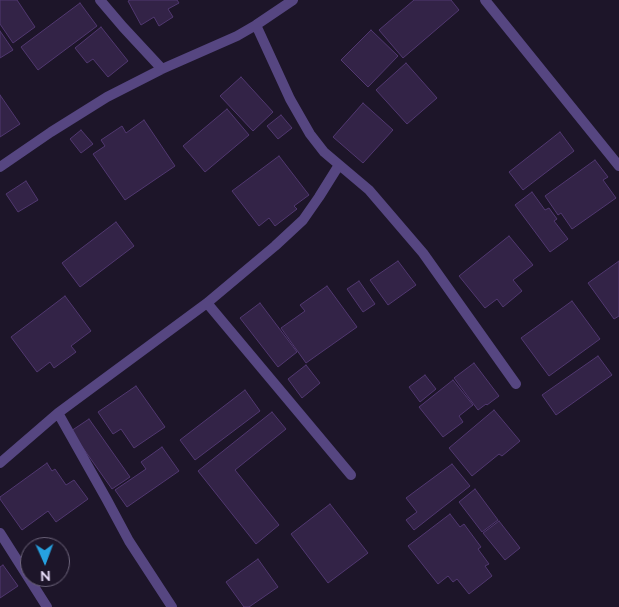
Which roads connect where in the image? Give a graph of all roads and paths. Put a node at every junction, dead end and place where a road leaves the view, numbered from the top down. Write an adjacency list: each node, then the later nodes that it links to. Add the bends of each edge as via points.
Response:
1 (100, 0): 5 (street)
2 (293, 0): 4 (street)
3 (485, 0): 7 (street)
4 (256, 25): 5 (street); 6 (street, via 310,134)
5 (162, 69): 8 (street, via 107,97)
6 (340, 165): 9 (street, via 303,220); 10 (street, via 370,190 423,253)
7 (619, 166)
8 (0, 167)
9 (206, 303): 11 (street); 13 (street)
10 (516, 384)
11 (58, 413): 12 (street); 16 (street, via 129,541)
12 (0, 463)
13 (351, 475)
14 (0, 533): 15 (street)
15 (47, 607)
16 (172, 607)

